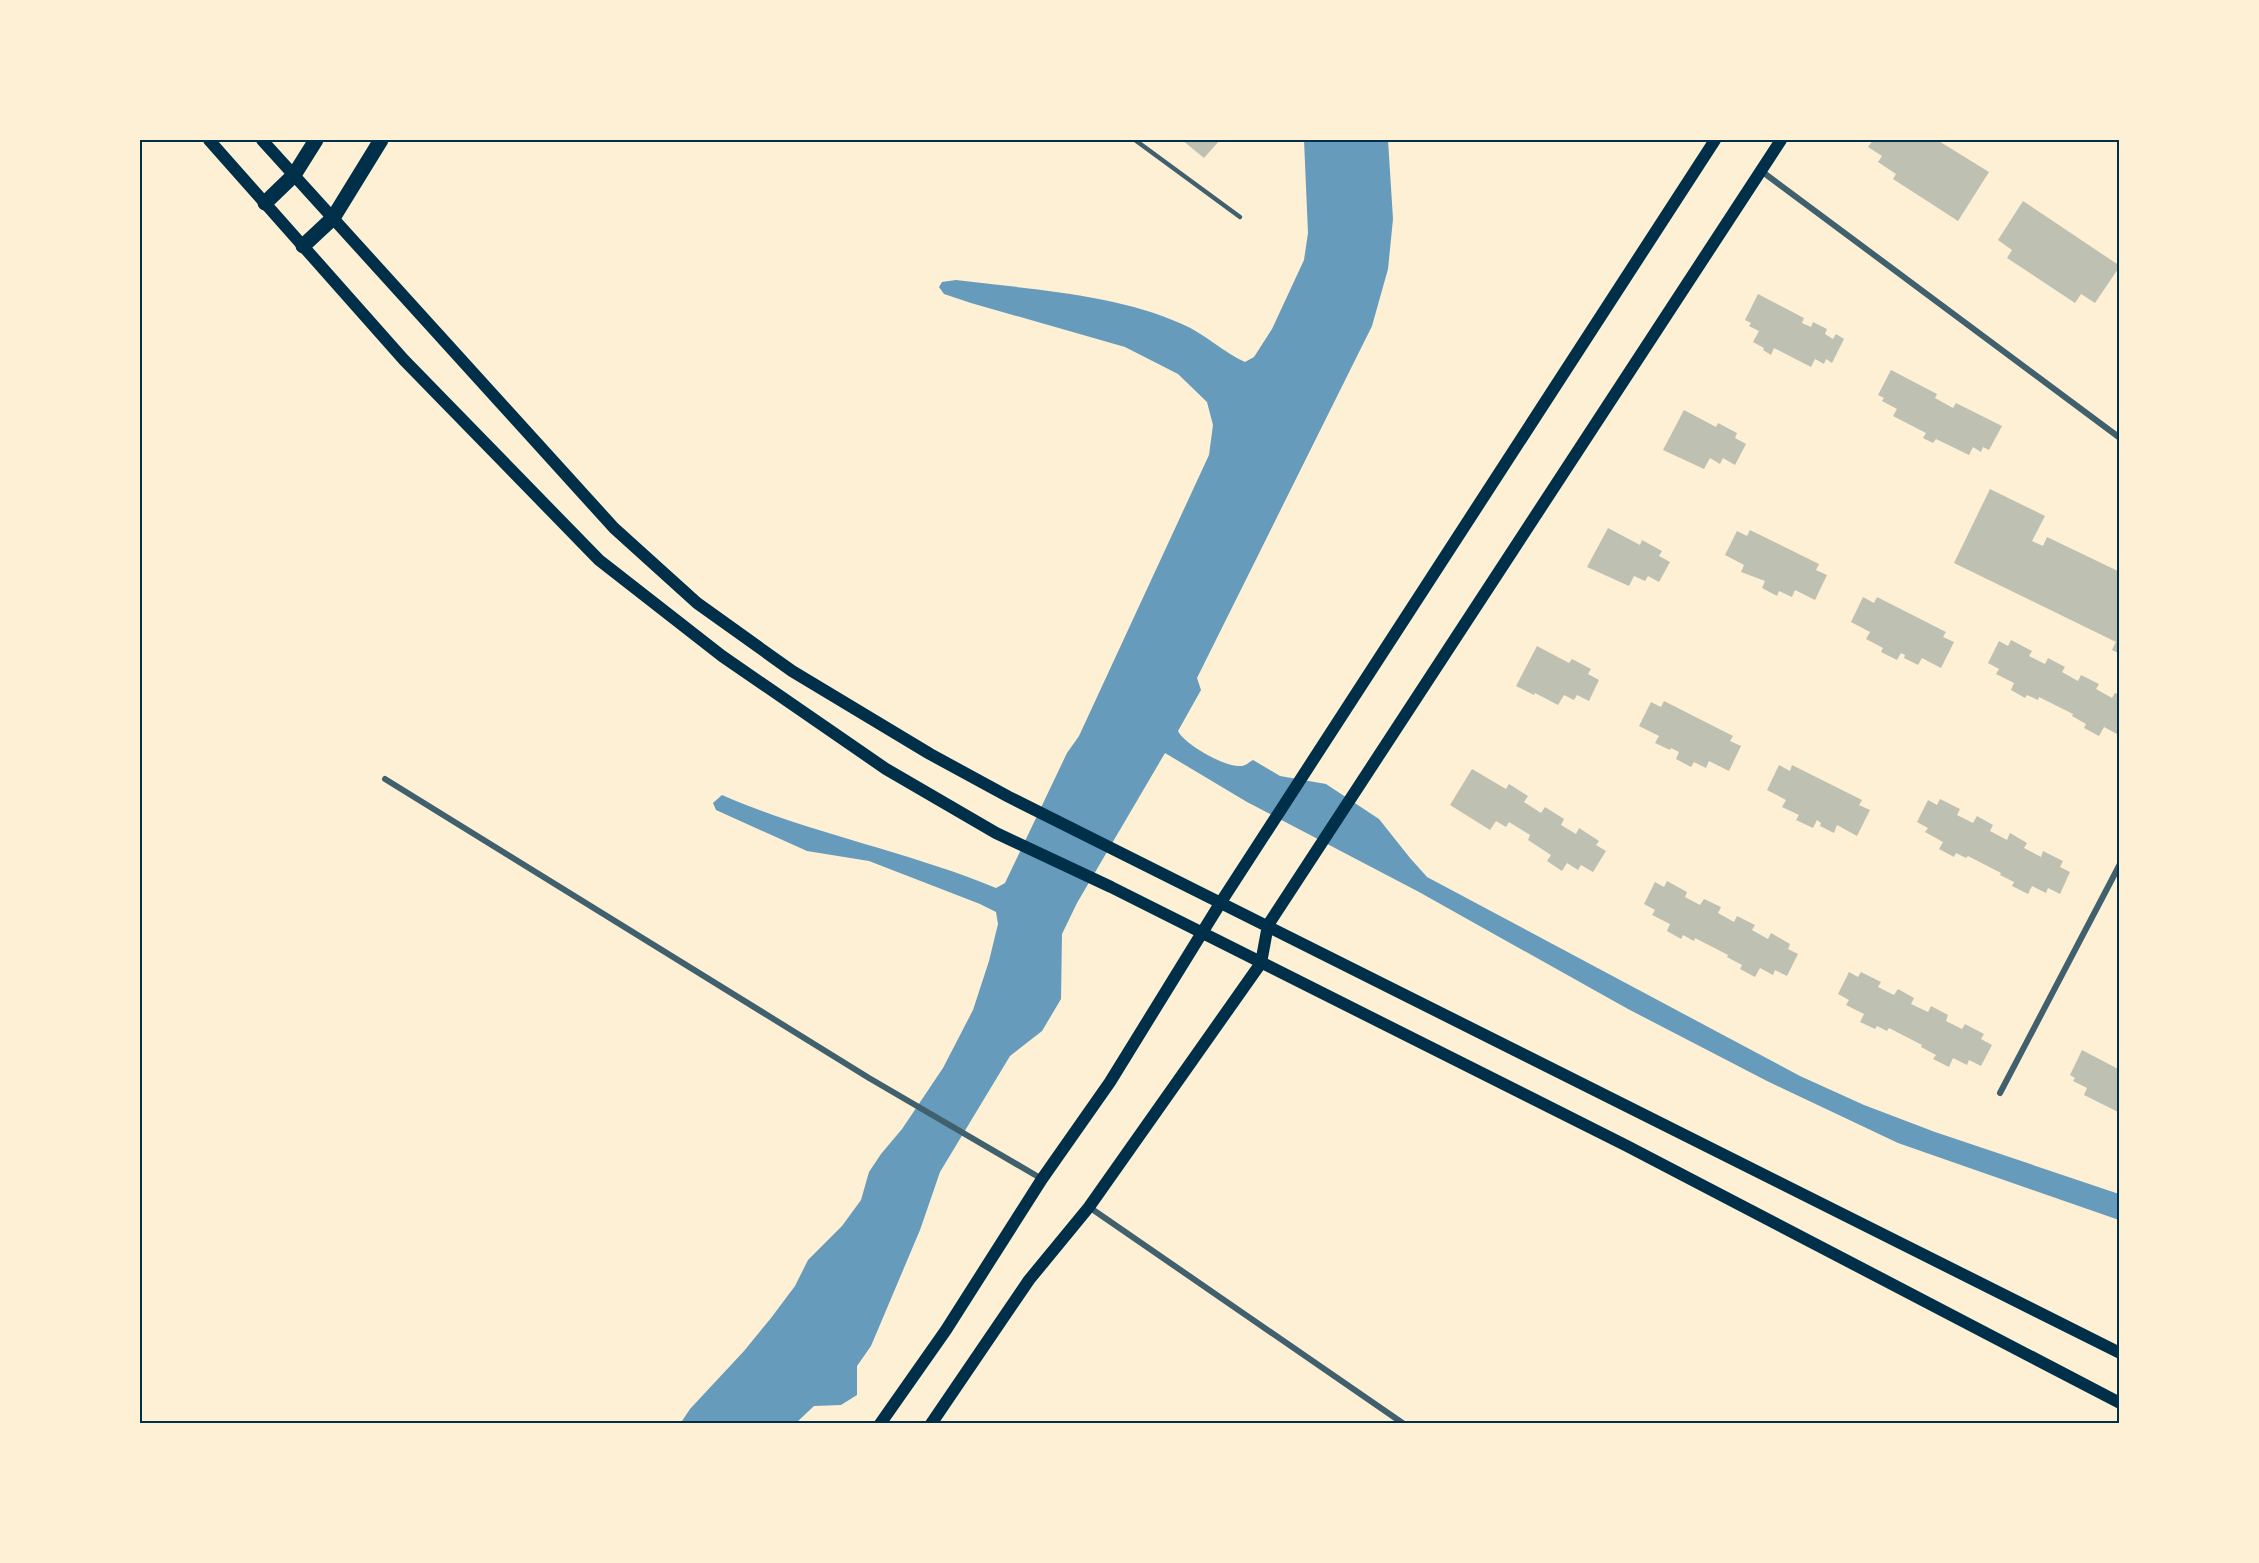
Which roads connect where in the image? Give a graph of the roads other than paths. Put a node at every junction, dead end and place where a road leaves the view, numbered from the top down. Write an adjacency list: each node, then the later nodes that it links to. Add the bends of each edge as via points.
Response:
1 (209, 140): 10 (main road)
2 (262, 140): 9 (main road)
3 (316, 140): 9 (main road)
4 (381, 140): 12 (main road)
5 (1135, 140): 11 (lane)
6 (1715, 140): 17 (main road)
7 (1780, 140): 8 (main road)
8 (1760, 171): 14 (street); 18 (main road)
9 (294, 176): 10 (main road); 12 (main road)
10 (265, 202): 13 (main road)
11 (1240, 217)
12 (333, 218): 13 (main road); 17 (main road, via 614,528 697,603 792,671 930,754)
13 (303, 246): 19 (main road, via 404,360 599,560 722,656 866,756 996,833)
14 (2120, 438)
15 (385, 779): 22 (street, via 869,1078)
16 (2120, 864): 21 (street)
17 (1221, 902): 18 (main road); 19 (main road)
18 (1268, 925): 20 (main road); 24 (main road)
19 (1202, 933): 20 (main road); 22 (main road, via 1110,1082)
20 (1261, 963): 23 (main road); 25 (main road, via 1627,1146)
21 (2000, 1093)
22 (1042, 1179): 26 (main road)
23 (1089, 1207): 27 (main road, via 1029,1280); 28 (street)
24 (2120, 1353)
25 (2120, 1403)
26 (880, 1424)
27 (931, 1424)
28 (1404, 1424)

